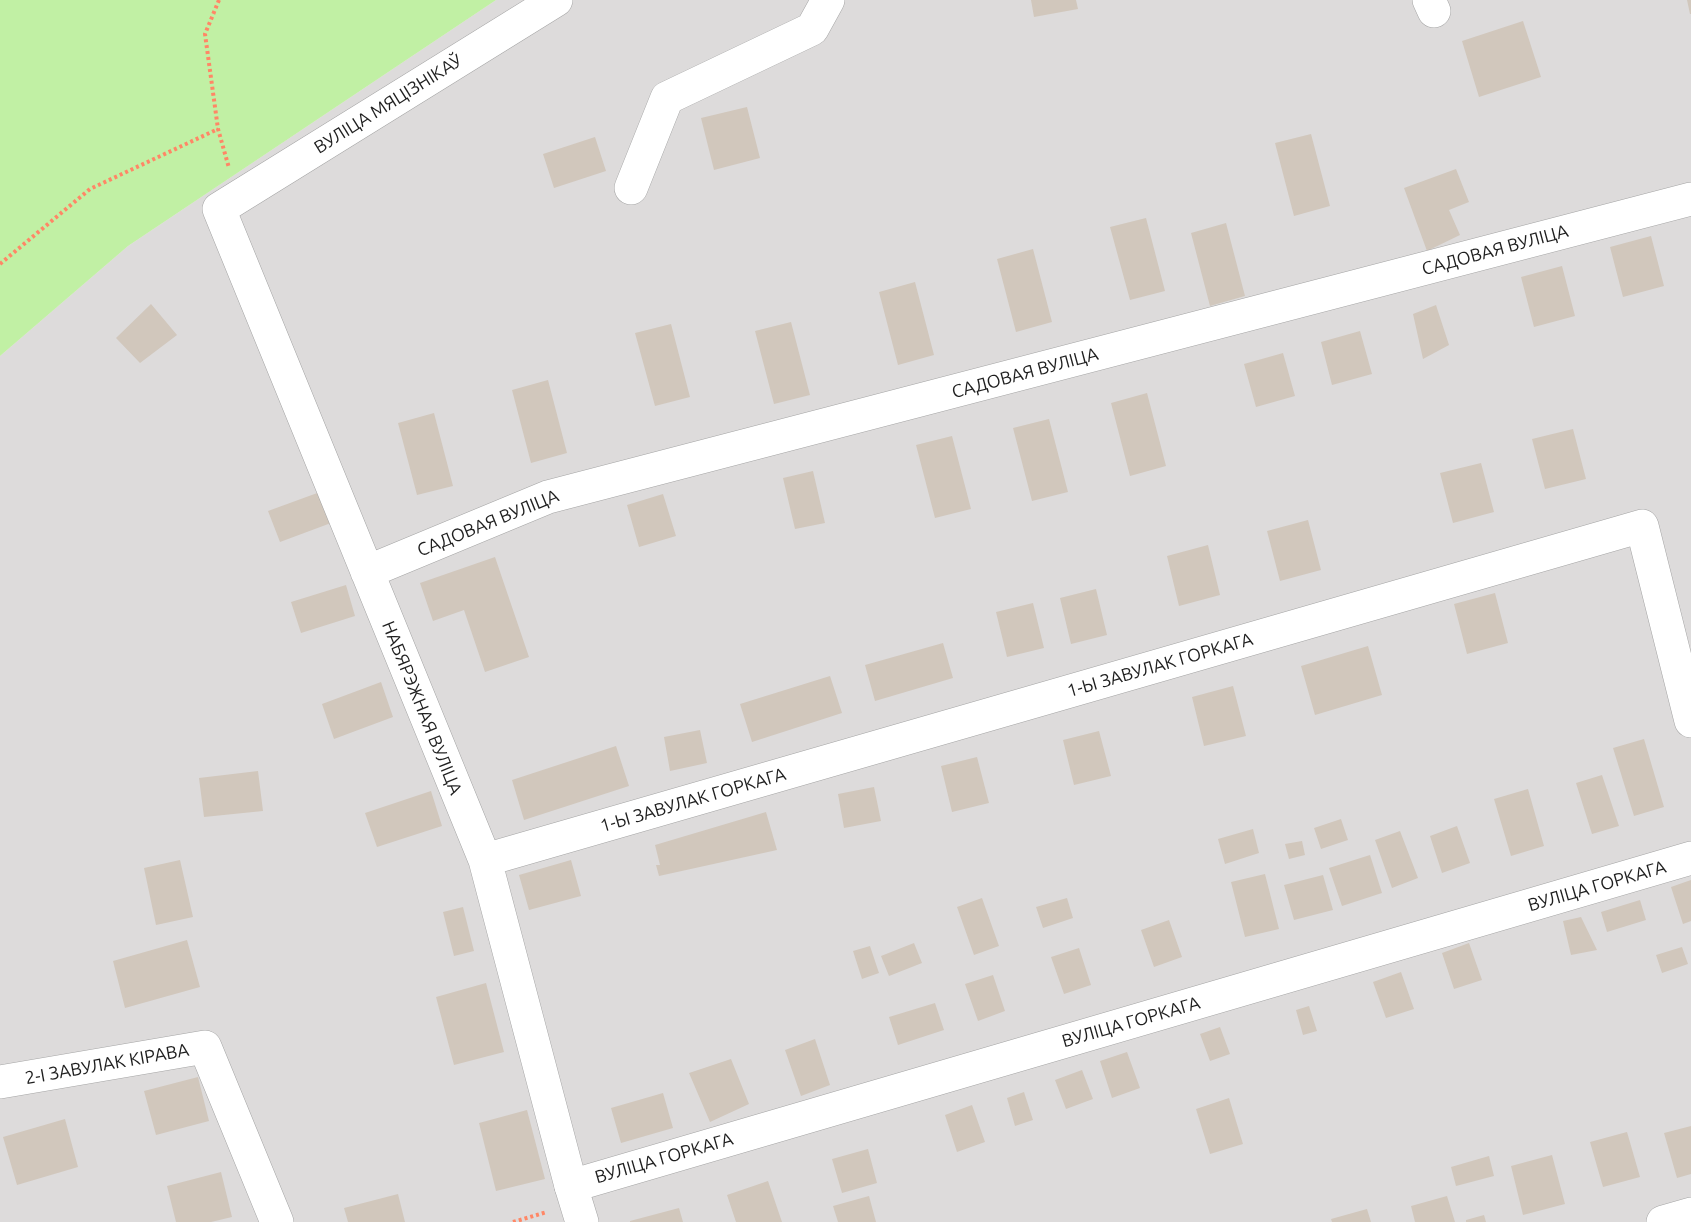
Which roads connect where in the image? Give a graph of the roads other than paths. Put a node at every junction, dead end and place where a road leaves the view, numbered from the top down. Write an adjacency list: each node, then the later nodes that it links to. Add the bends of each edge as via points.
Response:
1 (556, 0): 5 (street, ВУЛІЦА МЯЦІЗНІКАЎ)
2 (828, 0): 3 (street, via 812,29 667,99)
3 (631, 188)
4 (1691, 199): 6 (street, САДОВАЯ ВУЛІЦА, via 548,497)
5 (228, 203): 6 (street, НАБЯРЭЖНАЯ ВУЛІЦА)
6 (367, 572): 9 (street, НАБЯРЭЖНАЯ ВУЛІЦА)
7 (1691, 721): 9 (street, 1-Ы ЗАВУЛАК ГОРКАГА, via 1642,526)
8 (1691, 858): 11 (street, ВУЛІЦА ГОРКАГА)
9 (484, 861): 11 (street, НАБЯРЭЖНАЯ ВУЛІЦА)
10 (0, 1082): 13 (street, 2-І ЗАВУЛАК КІРАВА, via 205,1047)
11 (571, 1185): 14 (street, НАБЯРЭЖНАЯ ВУЛІЦА)
12 (1691, 1214): 15 (street)
13 (277, 1222)
14 (582, 1222)
15 (1663, 1222)

